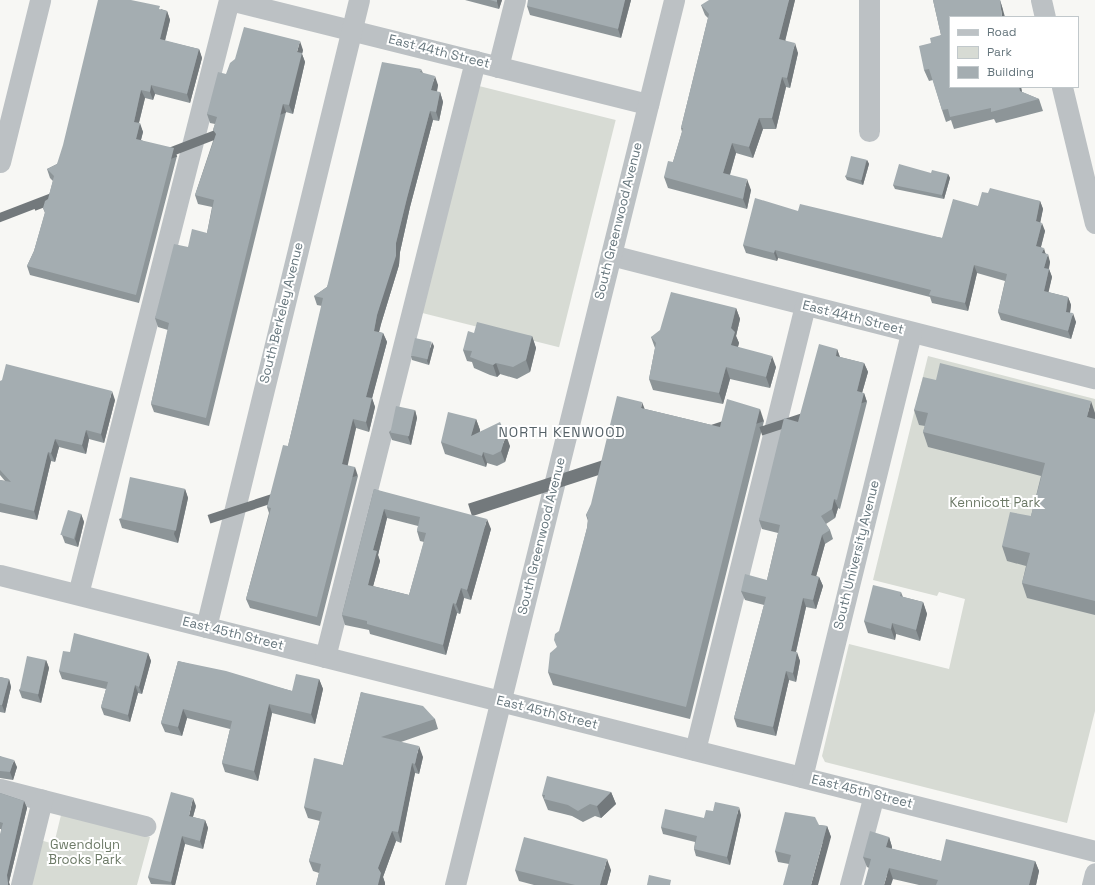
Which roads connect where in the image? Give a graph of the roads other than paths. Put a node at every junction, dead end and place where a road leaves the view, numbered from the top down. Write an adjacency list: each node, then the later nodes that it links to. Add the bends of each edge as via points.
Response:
1 (40, 0): 15 (street)
2 (230, 0): 9 (street, East 44th Street); 22 (street)
3 (359, 0): 9 (street, South Berkeley Avenue)
4 (515, 0): 11 (street)
5 (674, 0): 13 (street, South Greenwood Avenue)
6 (869, 0): 14 (street)
7 (1041, 0): 8 (street)
8 (1045, 16)
9 (352, 30): 10 (street, East 44th Street); 23 (street, South Berkeley Avenue)
10 (475, 61): 11 (street, East 44th Street); 24 (street)
11 (498, 66): 13 (street, East 44th Street)
12 (1062, 88): 16 (street)
13 (648, 104): 17 (street, South Greenwood Avenue)
14 (869, 130)
15 (0, 162)
16 (1095, 223)
17 (611, 256): 18 (street, East 44th Street); 25 (street, South Greenwood Avenue)
18 (805, 306): 19 (street, East 44th Street); 26 (street)
19 (912, 333): 20 (street, East 44th Street); 27 (street, South University Avenue)
20 (1095, 378)
21 (0, 575): 22 (street, East 45th Street)
22 (78, 594): 23 (street, East 45th Street)
23 (206, 627): 24 (street, East 45th Street)
24 (325, 657): 25 (street, East 45th Street)
25 (502, 701): 26 (street, East 45th Street); 35 (street, South Greenwood Avenue)
26 (695, 750): 27 (street, East 45th Street)
27 (802, 777): 29 (street, East 45th Street)
28 (0, 789): 30 (street)
29 (874, 795): 32 (street, East 45th Street); 36 (street)
30 (42, 800): 31 (street); 34 (street)
31 (145, 826)
32 (1095, 851)
33 (1095, 873): 37 (street)
34 (21, 885)
35 (455, 885)
36 (850, 885)
37 (1092, 885)

